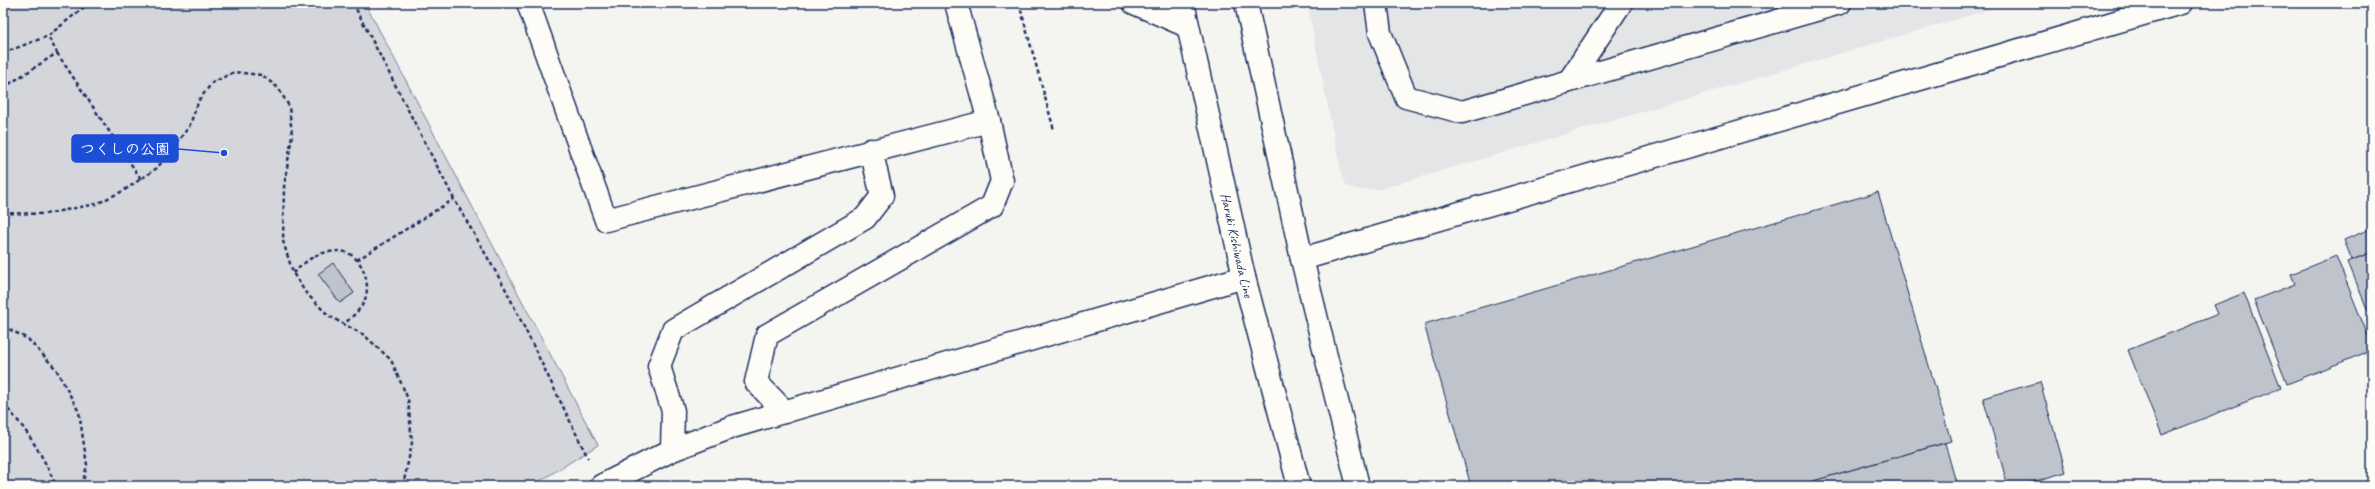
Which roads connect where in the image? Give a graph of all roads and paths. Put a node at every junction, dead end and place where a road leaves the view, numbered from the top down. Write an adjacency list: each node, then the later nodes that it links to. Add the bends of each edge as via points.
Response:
1 (89, 3): 14 (path)
2 (353, 3): 23 (path)
3 (528, 3): 21 (street, via 606,220)
4 (956, 3): 19 (street)
5 (1019, 3): 20 (path)
6 (1134, 3): 13 (street)
7 (1183, 3): 13 (street, Haruki Kishiwada Line)
8 (1246, 3): 25 (street)
9 (1376, 3): 17 (street, via 1380,33 1406,97 1462,112)
10 (1621, 3): 17 (street)
11 (1840, 3): 17 (street)
12 (2181, 3): 25 (street)
13 (1187, 26): 28 (street, Haruki Kishiwada Line)
14 (48, 36): 15 (path); 16 (path)
15 (3, 53)
16 (57, 53): 18 (path); 22 (path)
17 (1569, 81)
18 (3, 88)
19 (989, 120): 21 (street); 32 (street, via 1002,181 992,206 767,335 756,382)
20 (1054, 130)
21 (871, 150): 33 (street, via 882,196 865,218 673,330 659,366 673,411)
22 (141, 179): 24 (path, via 96,204 45,214); 27 (path, via 157,168 189,127 198,100 212,83 234,72 262,75 278,88 289,106 292,135 284,187 283,241)
23 (454, 199): 26 (path); 34 (path, via 506,288)
24 (3, 213)
25 (1302, 259): 39 (street)
26 (357, 260): 27 (path, via 348,252 330,252 314,256); 29 (path, via 365,273 368,290 362,307)
27 (293, 274): 29 (path, via 306,293 329,316)
28 (1244, 277): 32 (street); 38 (street, Haruki Kishiwada Line)
29 (343, 325): 37 (path, via 364,335 391,360 408,398 412,443)
30 (3, 326): 36 (path, via 28,339 56,368 79,412 87,465)
31 (3, 404): 35 (path, via 14,415 48,466)
32 (785, 412): 33 (street, via 732,426)
33 (672, 450): 34 (street)
34 (602, 485)
35 (56, 486)
36 (82, 486)
37 (403, 486)
38 (1299, 486)
39 (1358, 486)

